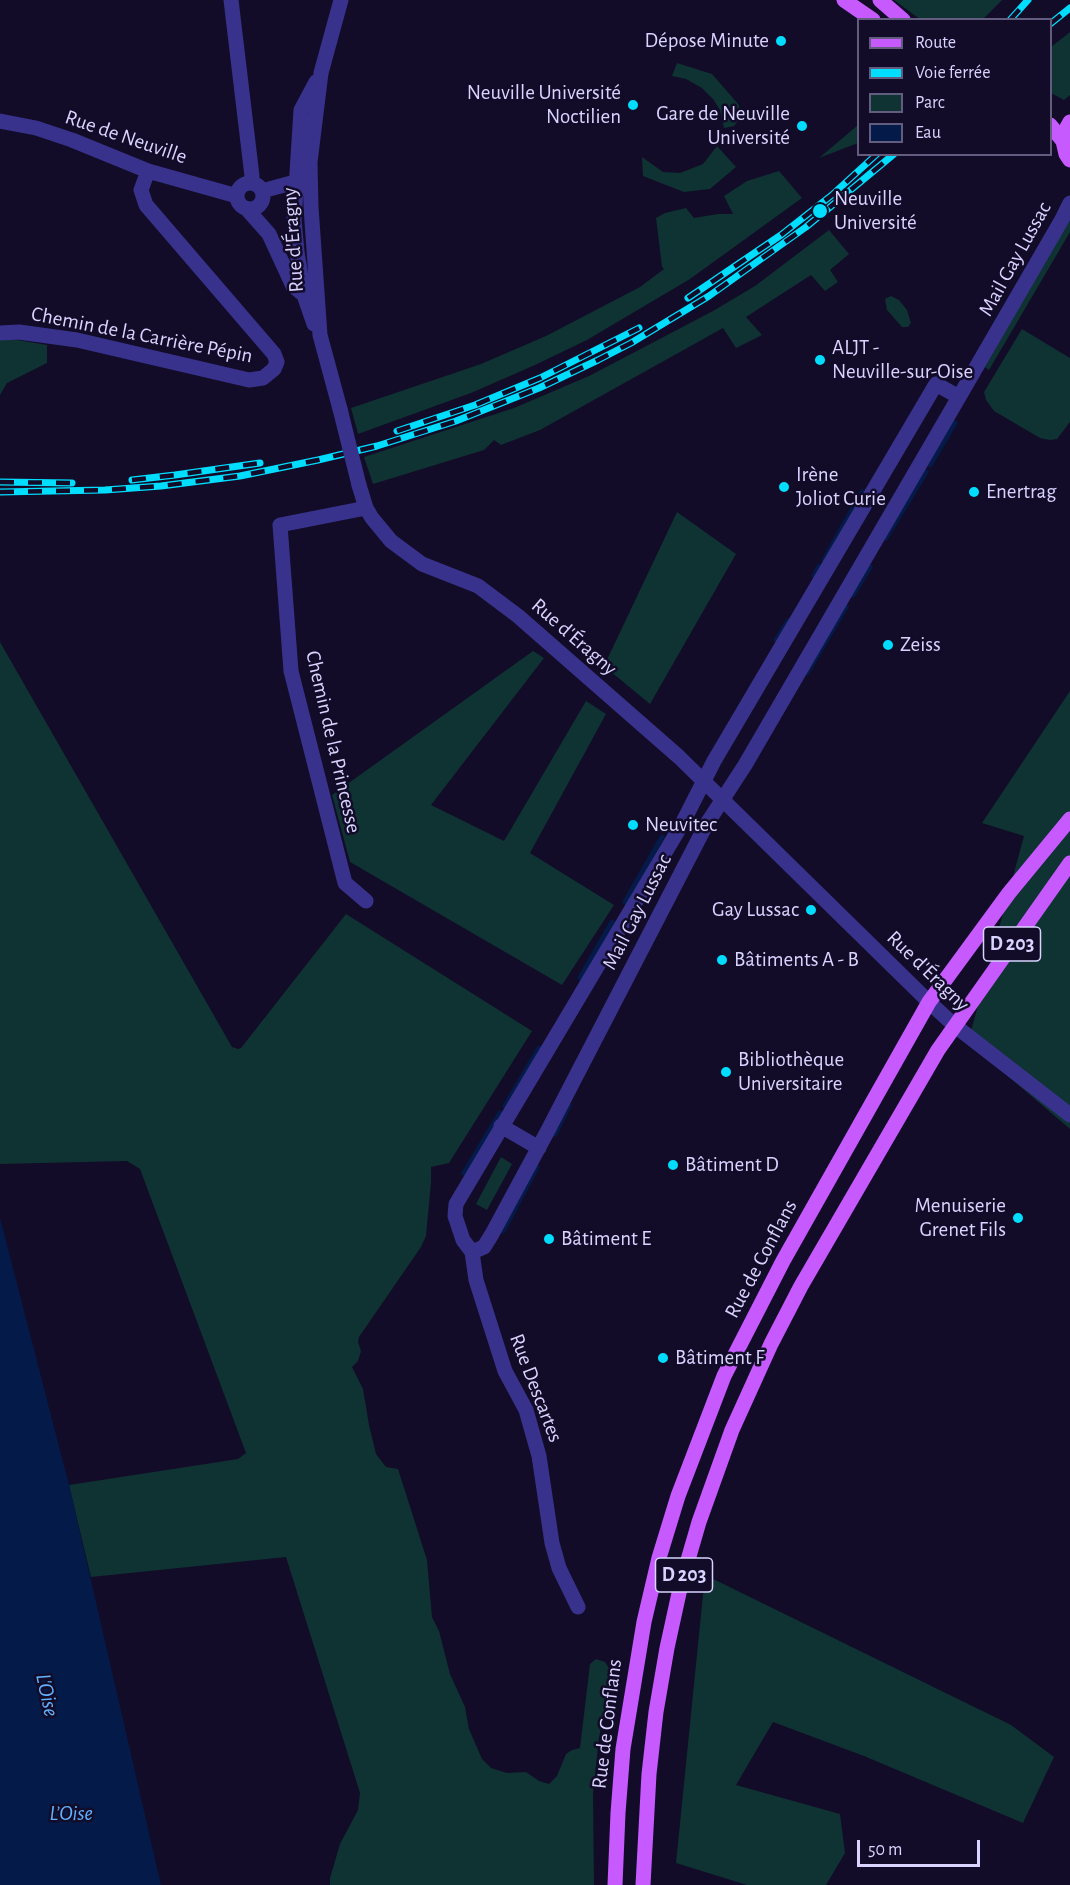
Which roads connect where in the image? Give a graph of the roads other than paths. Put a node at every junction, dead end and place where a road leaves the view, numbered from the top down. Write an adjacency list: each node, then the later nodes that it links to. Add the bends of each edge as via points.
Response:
1 (231, 0): 17 (street)
2 (340, 0): 7 (street, Rue d'Éragny)
3 (844, 0): 5 (main road)
4 (880, 0): 6 (main road)
5 (870, 18)
6 (901, 18)
7 (321, 73): 16 (street, Rue d'Éragny, via 301,110); 20 (street, Rue d'Éragny, via 310,162)
8 (1052, 115): 9 (main road)
9 (1070, 117)
10 (0, 121): 15 (street, Rue de Neuville, via 45,131)
11 (1070, 122): 13 (main road)
12 (1052, 127): 13 (main road)
13 (1063, 141): 14 (main road)
14 (1070, 160)
15 (148, 171): 18 (street, Rue de Neuville); 22 (street, Chemin de la Carrière Pépin, via 141,190 146,206 274,354 276,367 263,378 249,380 77,340)
16 (295, 182): 17 (street); 20 (street, via 301,188 304,224); 21 (street, Rue d'Éragny, via 295,231)
17 (256, 187): 18 (street, via 242,185); 18 (street, via 263,198 259,206)
18 (242, 202): 21 (street, via 269,234 293,286)
19 (1070, 202): 24 (street, Mail Gay Lussac)
20 (313, 233): 23 (street, Rue d'Éragny)
21 (304, 295): 23 (street)
22 (0, 333)
23 (320, 334): 27 (street, Rue d'Éragny, bridge)
24 (959, 398): 25 (street, Mail Gay Lussac, via 936,384); 26 (street, Mail Gay Lussac)
25 (881, 478): 26 (street); 28 (street, Mail Gay Lussac)
26 (905, 492): 29 (street, Mail Gay Lussac)
27 (366, 508): 30 (street, Rue d'Éragny, via 391,542 412,558 478,586 518,616); 34 (street, Chemin de la Princesse, via 280,525 291,671 345,883)
28 (812, 595): 29 (street); 30 (street, Mail Gay Lussac)
29 (836, 608): 31 (street, Mail Gay Lussac)
30 (704, 782): 31 (street, Rue d'Éragny); 38 (street, Mail Gay Lussac)
31 (723, 800): 35 (street, Rue d'Éragny); 39 (street, Mail Gay Lussac, via 696,844)
32 (1070, 819): 35 (main road, Rue de Conflans / D 203)
33 (1070, 863): 36 (main road, D 203)
34 (366, 901)
35 (928, 1002): 36 (street, Rue d'Éragny); 42 (main road, Rue de Conflans / D 203, via 753,1316 689,1463 657,1568 632,1686 620,1780)
36 (954, 1025): 37 (street, Rue d'Éragny); 43 (main road, D 203, via 801,1286 757,1373 720,1461 684,1574 661,1680 649,1774)
37 (1070, 1115)
38 (501, 1126): 39 (street); 40 (street, Mail Gay Lussac, via 456,1204 460,1232)
39 (539, 1148): 40 (street, Mail Gay Lussac, via 484,1246)
40 (472, 1252): 41 (street, Rue Descartes, via 476,1280 505,1371 526,1410 539,1456 559,1568)
41 (578, 1607)
42 (615, 1885)
43 (643, 1885)

